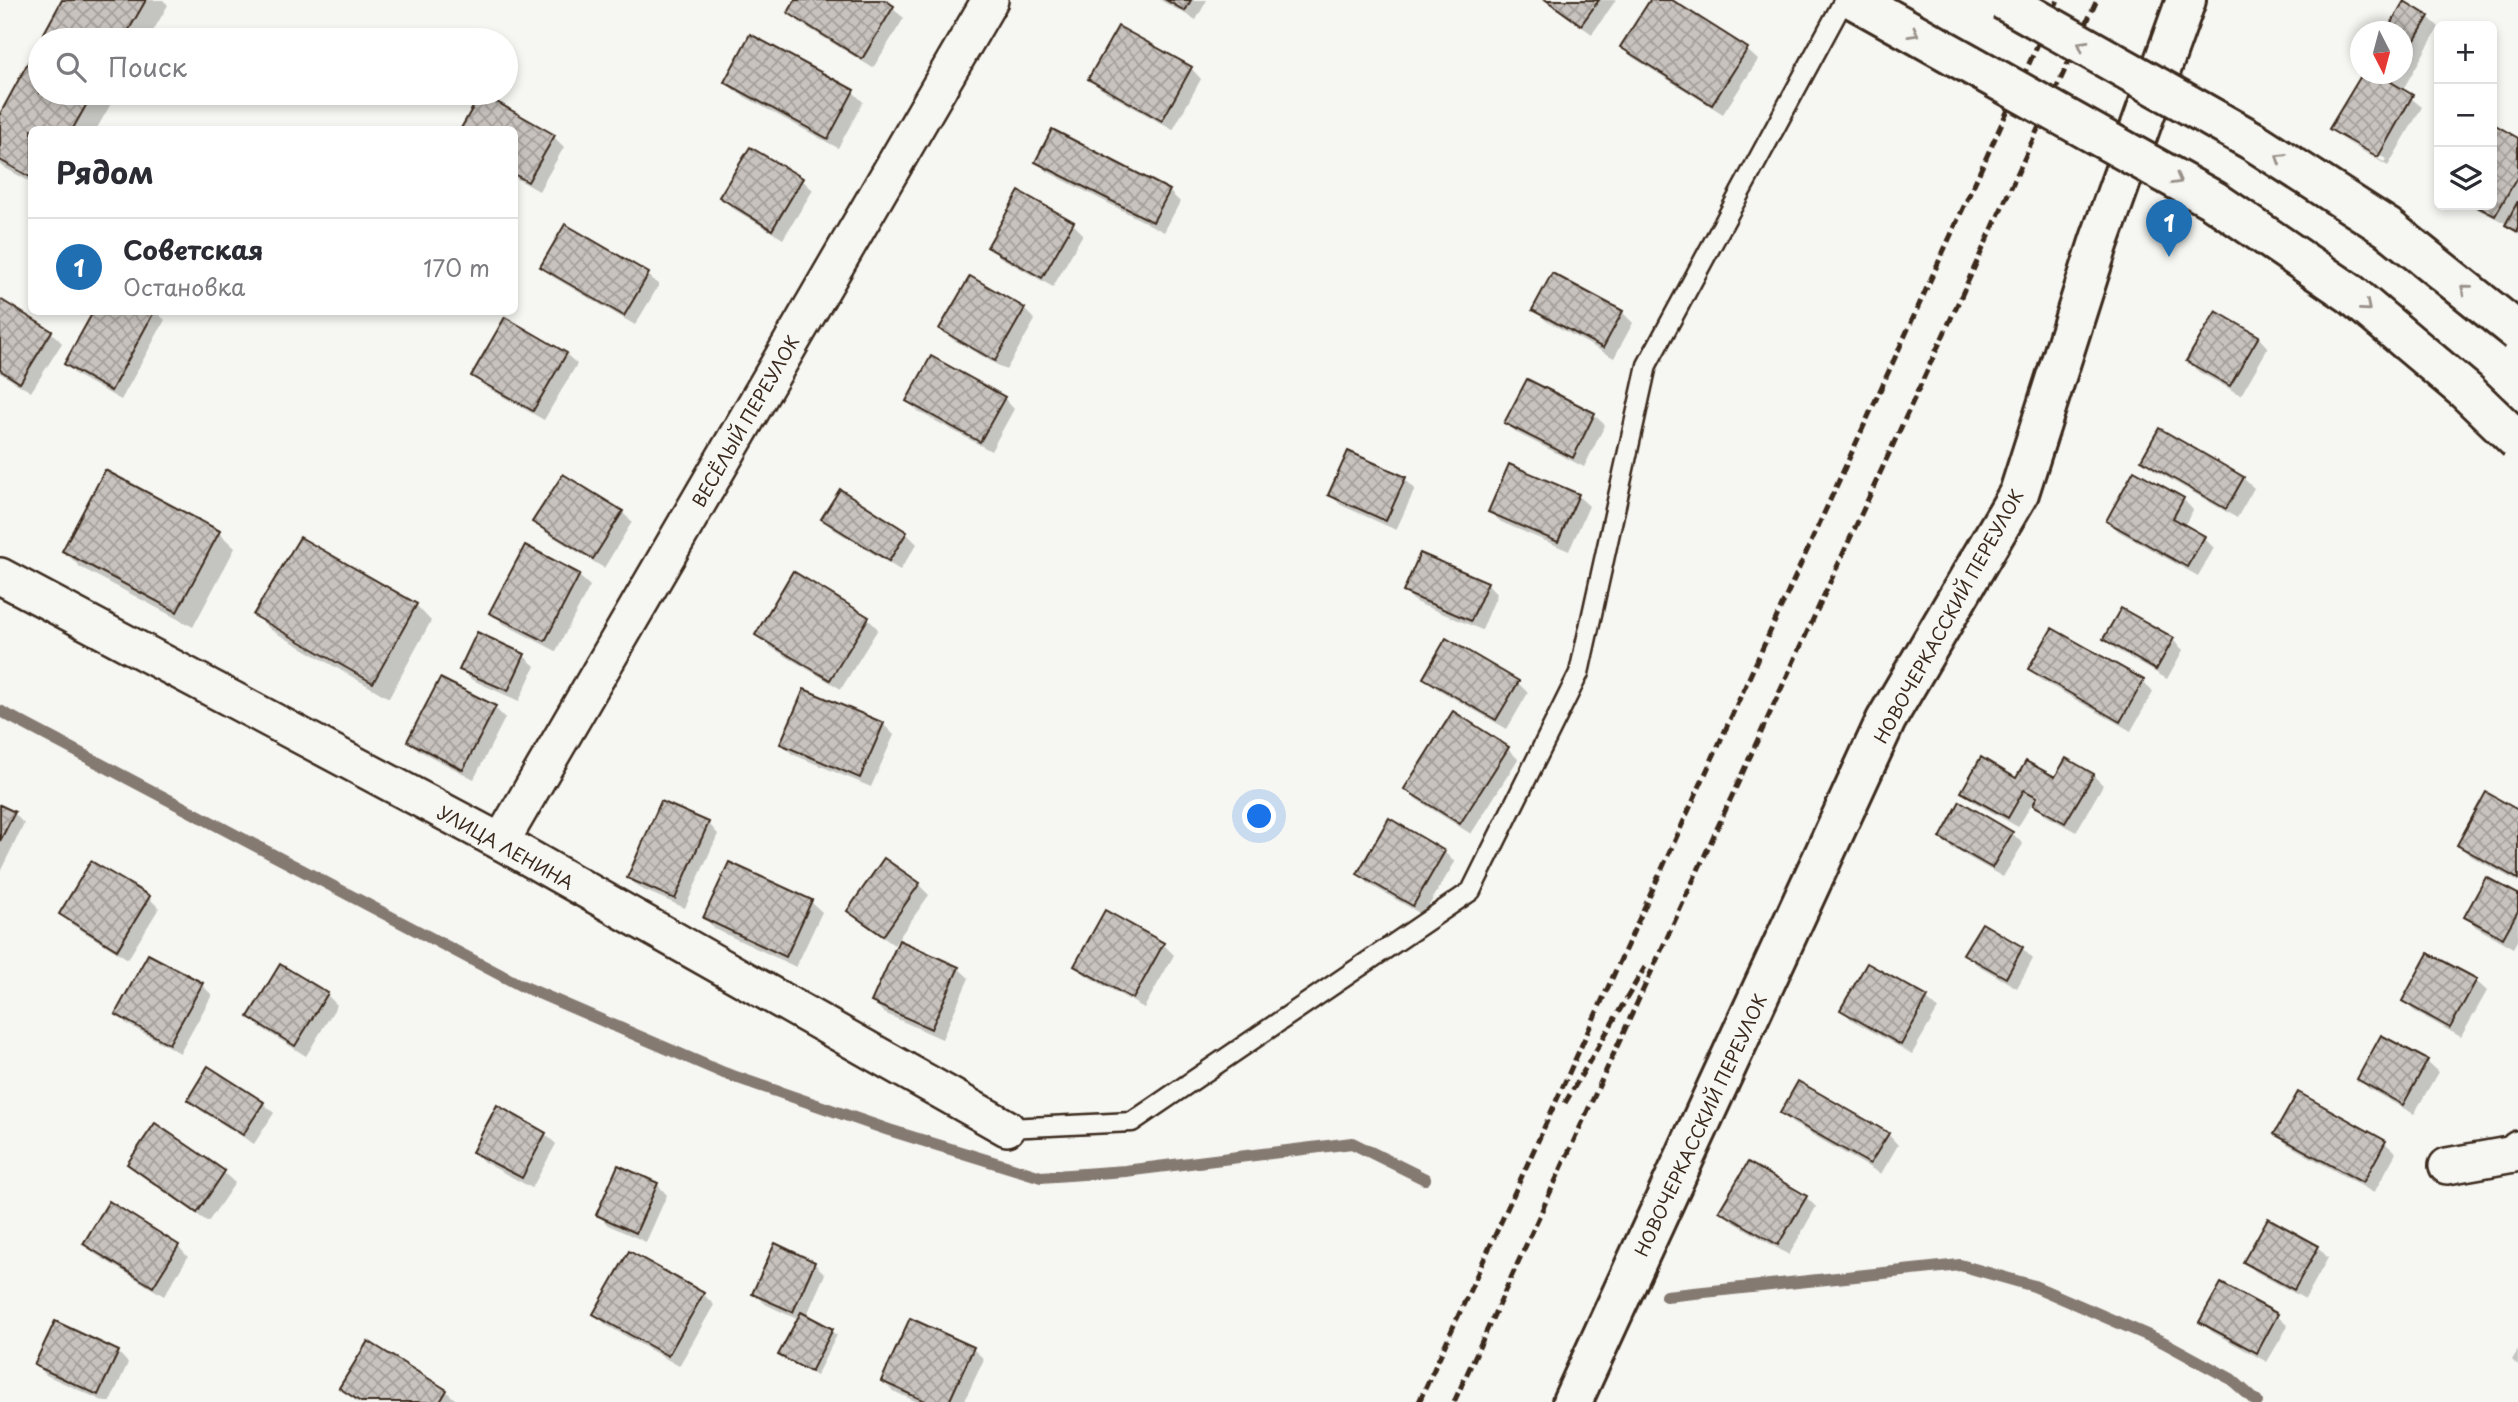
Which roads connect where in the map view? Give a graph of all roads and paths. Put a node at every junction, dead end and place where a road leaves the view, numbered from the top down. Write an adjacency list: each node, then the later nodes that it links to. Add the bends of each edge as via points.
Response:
1 (990, 0): 9 (street, ВЕСЁЛЫЙ ПЕРЕУЛОК)
2 (1844, 0): 10 (lane, via 1647,365 1579,673 1471,891 1132,1122)
3 (1854, 0): 7 (main road, one-way to 7, bridge, via 2213,200 2351,294)
4 (2003, 0): 6 (main road, one-way to 4, bridge, via 2388,228 2276,155)
5 (2186, 0): 13 (main road, НОВОЧЕРКАССКИЙ ПЕРЕУЛОК, via 2099,242 2019,493 1886,720)
6 (2518, 332)
7 (2518, 441)
8 (0, 576): 9 (street, УЛИЦА ЛЕНИНА)
9 (501, 842): 10 (street, УЛИЦА ЛЕНИНА)
10 (1007, 1128)
11 (2518, 1149): 12 (street, via 2514,1154)
12 (2447, 1166)
13 (1572, 1402)

